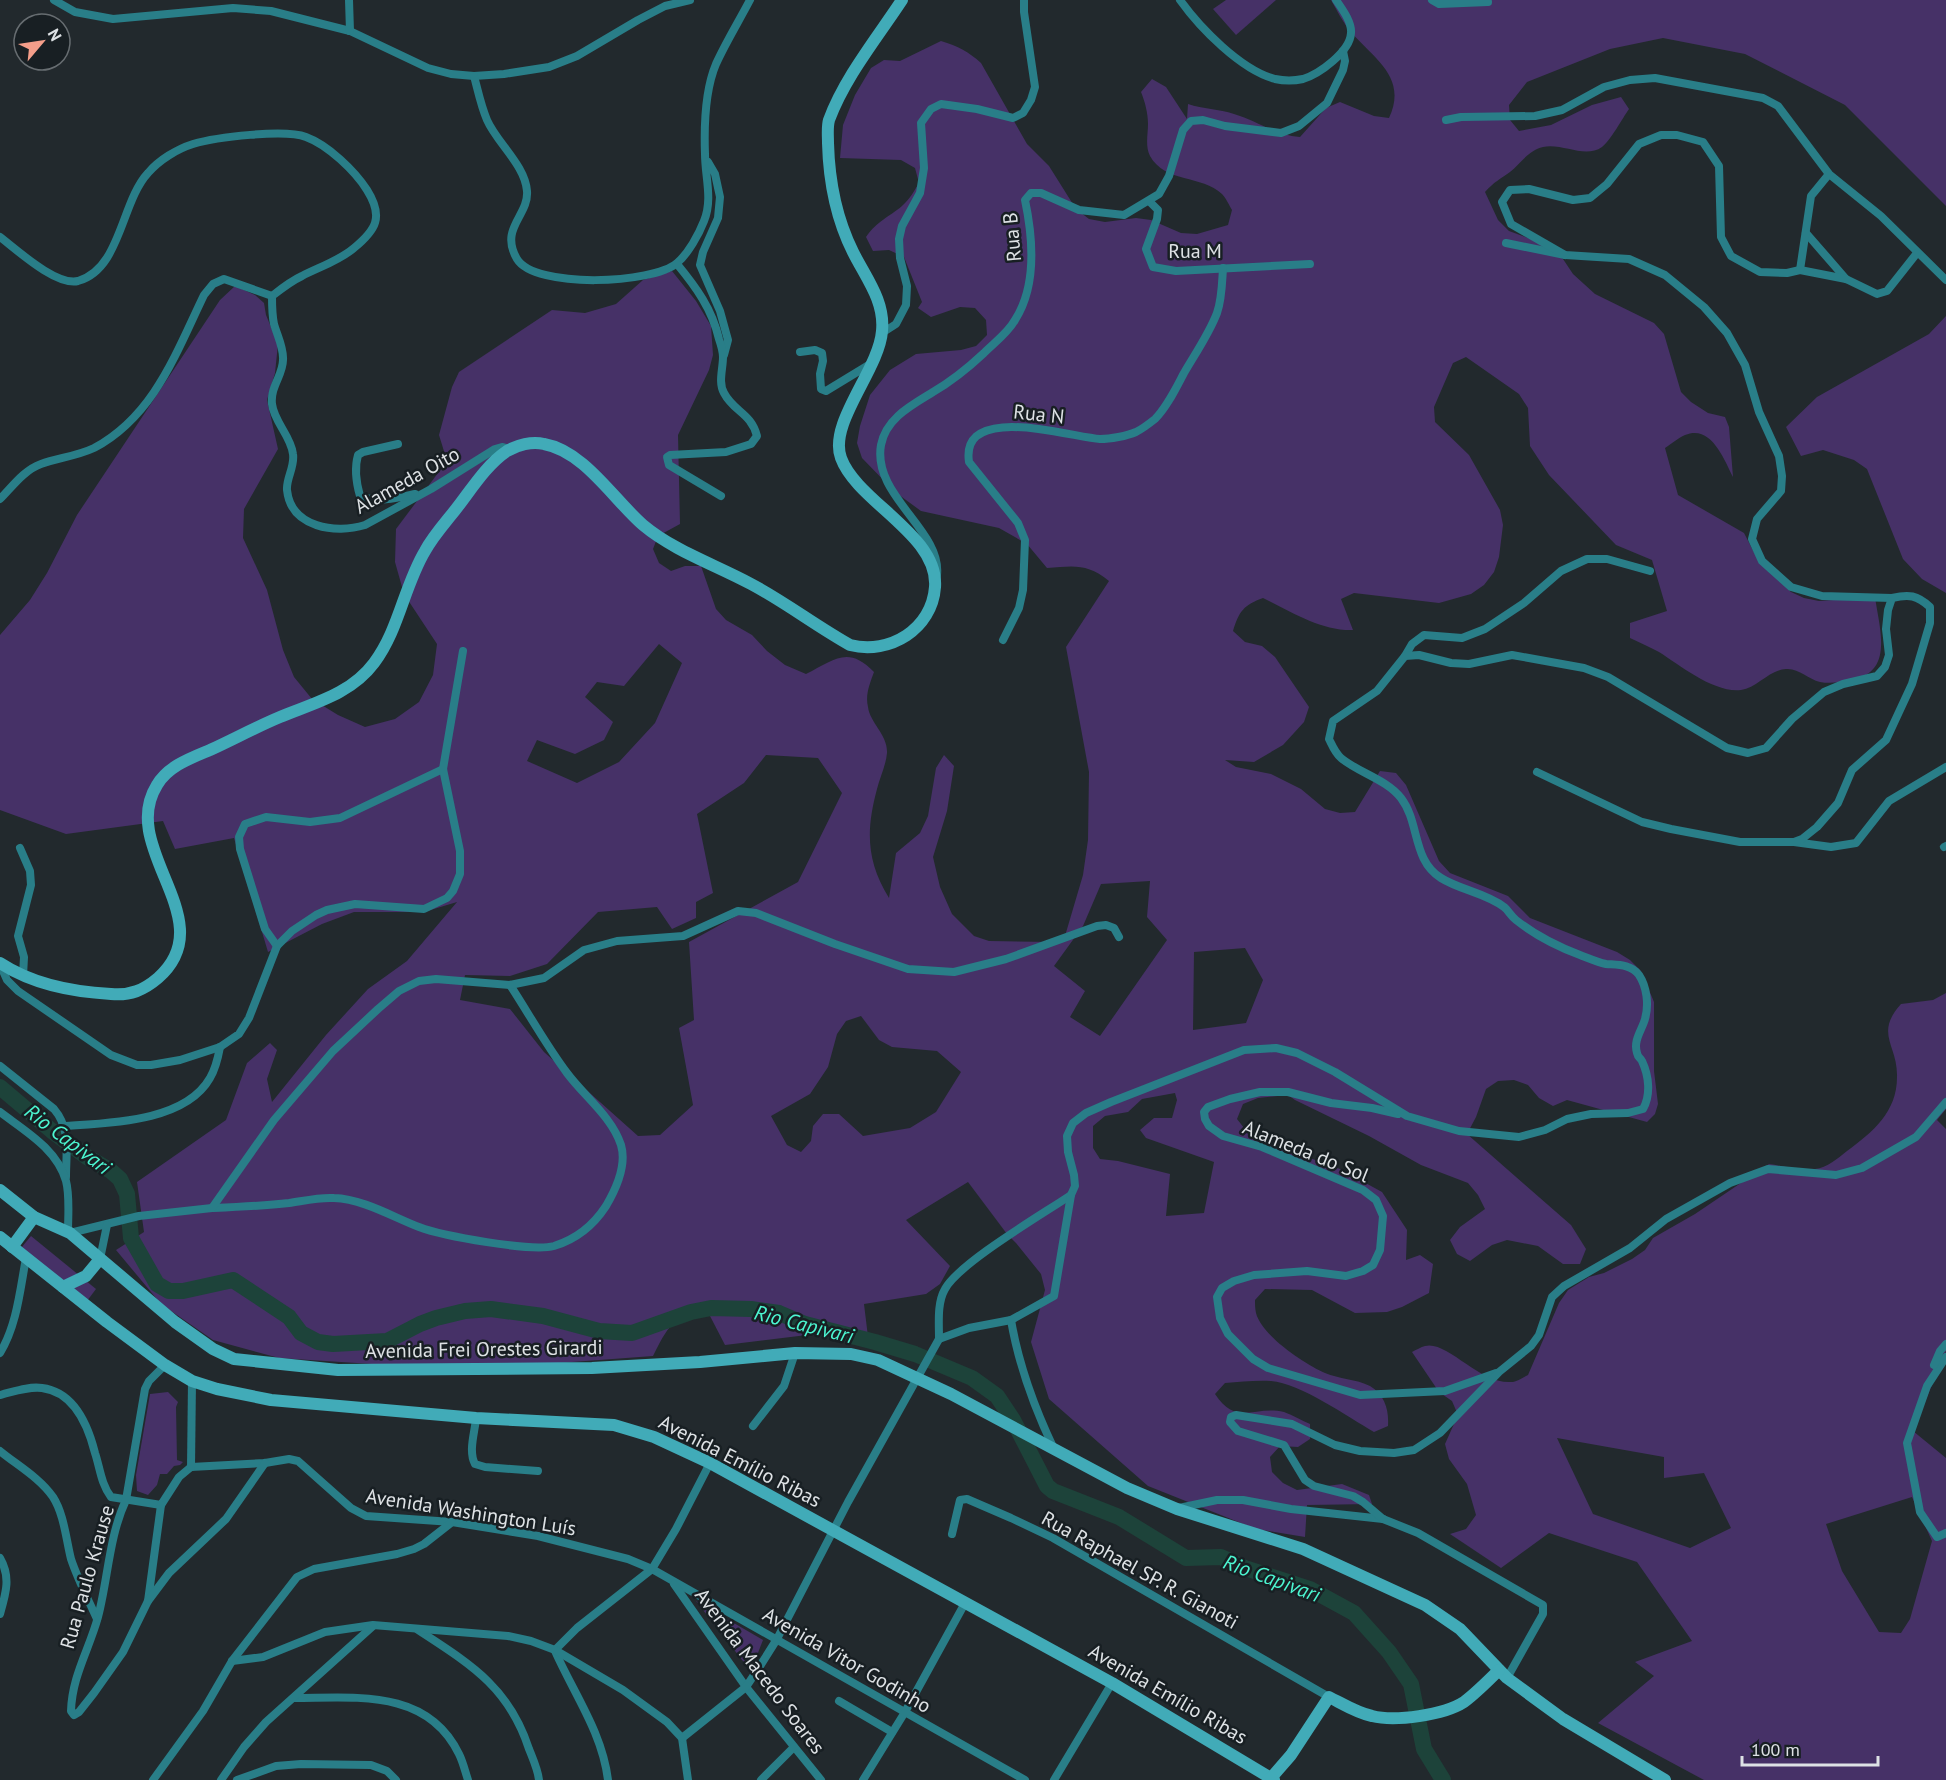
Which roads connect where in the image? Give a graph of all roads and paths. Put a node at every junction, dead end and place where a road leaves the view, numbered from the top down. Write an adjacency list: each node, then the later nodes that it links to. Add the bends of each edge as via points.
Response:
1 (54, 0): 11 (street, via 75,12 113,19 233,8 271,11)
2 (350, 0): 11 (street)
3 (690, 0): 13 (street, via 665,6 578,56 549,67)
4 (750, 0): 15 (street, via 715,66 709,89)
5 (902, 0): 30 (street, via 842,91 828,123 829,170 842,227 879,301)
6 (1024, 0): 30 (street, via 1035,87 1023,113 1013,118 941,104 931,109 921,123 924,168 920,193 899,239 906,305 896,324)
7 (1180, 0): 12 (street, via 1231,55 1275,79 1302,79 1320,71)
8 (1336, 0): 12 (street, via 1352,32)
9 (1432, 0): 10 (street, via 1439,4)
10 (1488, 2)
11 (350, 31): 13 (street, via 428,68)
12 (1343, 51): 17 (street, Rua B, via 1343,70 1327,103 1299,126 1281,133 1191,121 1183,130 1169,176 1159,194)
13 (474, 76): 23 (street, via 487,121 512,157 527,191 513,226 511,243 526,268 559,278 603,280 657,272)
14 (1446, 120): 16 (street, via 1535,116 1562,110 1604,87 1655,78 1763,98 1778,106)
15 (704, 156): 23 (street, via 708,180 705,221); 32 (street, via 715,174 720,197 718,218 700,265 729,340)
16 (1829, 174): 18 (street, via 1811,196); 21 (street, via 1881,216)
17 (1149, 201): 25 (street, Rua M, via 1158,210 1146,249 1153,267 1176,271); 40 (street, Rua B, via 1124,215 1079,210 1041,193 1031,193 1025,200 1031,271 1024,303 1015,321 961,374 906,408 888,426 881,446 883,471 896,497 935,552)
18 (1806, 233): 26 (street); 27 (street)
19 (0, 237): 29 (street, via 51,274 76,281 93,274 103,264 136,189 148,172 170,154 194,144 234,137 304,136 336,155 367,190 376,210 376,225 352,250)
20 (1506, 243): 22 (street)
21 (1917, 253): 27 (street, via 1882,293); 28 (street)
22 (1565, 255): 26 (street, via 1511,224 1502,202 1510,190 1530,189 1573,200 1590,198 1607,184 1639,144 1661,135 1677,135 1703,142 1719,166 1721,237 1731,256 1760,272); 41 (street, via 1629,259 1665,275 1704,307 1727,333 1745,365 1759,412 1779,456 1781,491 1757,519 1752,539 1762,561 1791,587 1822,596)
23 (677, 264): 32 (street, via 705,302 716,324)
24 (1310, 264): 25 (street, Rua M)
25 (1223, 268): 42 (street, Rua N, via 1218,312 1155,419 1136,432 1102,439 1004,427 983,432 970,444 969,462 1018,524 1025,540 1021,599)
26 (1800, 270): 27 (street)
27 (1846, 279)
28 (1946, 280)
29 (272, 296): 36 (street, Alameda Oito, via 284,361 272,390 272,404 294,458 287,493 302,517 316,526 354,528); 38 (street, via 224,279 213,284 158,389 142,410 93,448 27,471)
30 (882, 333): 33 (street)
31 (800, 352): 33 (street, via 822,353 821,389 826,391)
32 (723, 356): 37 (street, via 723,391 754,424 757,435 751,444 726,452 667,457 669,465)
33 (875, 361): 40 (street, via 843,423 840,457 856,482 918,543 929,560)
34 (398, 444): 36 (street, via 358,454 356,480 360,496 389,500)
35 (510, 449): 36 (street, Alameda Oito, via 495,449); 40 (street, via 544,443 569,453 643,525 664,540 753,585 850,645 874,648 909,634 920,625 932,605); 53 (street, via 486,470 424,552 391,632 365,674 350,687 180,763 156,786 147,819 150,840 176,904 180,940 171,963 154,981 136,992 117,995 58,987)
36 (430, 489)
37 (721, 496)
38 (0, 499)
39 (1650, 571): 44 (street, via 1607,559 1580,561 1560,571 1524,603 1485,629 1462,638 1424,635)
40 (936, 585)
41 (1892, 598): 44 (street, via 1887,619 1889,655 1877,676 1824,693 1792,719 1766,748 1748,753 1727,748 1608,677 1584,668 1512,655 1469,664); 48 (street, via 1906,594 1920,598 1930,607 1930,623 1912,684 1886,740 1852,770 1838,803 1822,822)
42 (1003, 640)
43 (463, 651): 46 (street)
44 (1405, 656): 59 (street, via 1377,691 1333,721 1329,738 1339,757 1384,783 1401,798 1426,863 1441,879 1504,907 1540,938 1638,974 1646,989 1647,1004 1636,1047 1648,1084 1648,1101 1643,1109 1567,1119 1519,1137 1459,1131)
45 (1946, 767): 48 (street, via 1888,801 1856,843 1831,847)
46 (443, 769): 51 (street, via 460,851 460,874 447,898 424,909 355,904 327,910 292,931); 51 (street, via 340,818 310,822 266,817 245,824 239,837 240,849 265,929)
47 (1537, 772): 48 (street, via 1642,822 1740,842)
48 (1794, 842)
49 (20, 848): 53 (street, via 30,871 31,885 18,936 25,963)
50 (1119, 937): 54 (street, via 1114,928 1106,925 954,972 909,969 756,913 738,911 683,936 617,941 584,950 544,978)
51 (277, 946): 55 (street, via 249,1018 239,1034)
52 (0, 964): 53 (street); 55 (street, via 18,991 125,1061 151,1065)
53 (23, 976)
54 (510, 985): 64 (street, via 436,979 419,981 399,991 333,1051 274,1120); 64 (street, via 621,1146 616,1189 585,1232 551,1247 532,1247 423,1229 355,1202 334,1198)
55 (220, 1047): 60 (street, via 209,1081 193,1098 174,1108 150,1116)
56 (0, 1066): 60 (street, via 54,1109)
57 (1946, 1102): 80 (street, via 1916,1137 1862,1168 1836,1175 1768,1169 1730,1183 1666,1219 1630,1248 1564,1286 1552,1297 1539,1335 1531,1346)
58 (0, 1112): 61 (street, via 51,1153)
59 (1407, 1116): 63 (street, via 1297,1053 1276,1048 1244,1050 1111,1102 1073,1123 1066,1136 1075,1186); 80 (street, Alameda do Sol, via 1288,1092 1260,1092 1208,1107 1204,1119 1223,1136 1262,1147 1363,1190 1376,1200 1383,1216 1380,1250 1372,1265 1363,1271 1346,1275 1307,1271 1244,1278 1222,1288 1217,1297 1220,1318 1228,1334 1268,1368 1360,1395 1445,1391)
60 (66, 1128): 61 (street)
61 (66, 1183): 67 (street)
62 (0, 1190): 65 (street, Avenida Frei Orestes Girardi)
63 (1071, 1195): 73 (street, via 1054,1296); 74 (street, via 954,1277 945,1288 940,1305)
64 (212, 1208): 66 (street, via 140,1216)
65 (34, 1217): 67 (street, Avenida Frei Orestes Girardi); 69 (street)
66 (107, 1225): 67 (street); 71 (street)
67 (69, 1233): 71 (street, Avenida Frei Orestes Girardi)
68 (0, 1237): 69 (street, Avenida Emílio Ribas)
69 (12, 1246): 70 (street, Avenida Emílio Ribas)
70 (26, 1258): 72 (street, Avenida Emílio Ribas); 76 (street, via 14,1320)
71 (100, 1259): 72 (street, via 86,1276); 77 (street, Avenida Frei Orestes Girardi, via 198,1340 234,1359 258,1363 338,1370 563,1369)
72 (63, 1287): 79 (street, Avenida Emílio Ribas)
73 (1011, 1320): 74 (street, via 969,1328); 87 (street, via 1026,1384)
74 (937, 1342): 81 (street)
75 (1946, 1344): 83 (street)
76 (0, 1353)
77 (795, 1353): 81 (street, Avenida Frei Orestes Girardi, via 851,1354); 86 (street, via 784,1386)
78 (1946, 1356): 83 (street)
79 (165, 1365): 82 (street, Avenida Emílio Ribas); 93 (street, Rua Paulo Krause, via 145,1389)
80 (1499, 1372): 96 (street, via 1440,1433 1414,1450 1360,1450 1335,1445 1292,1424 1236,1414 1231,1417 1230,1422 1238,1431 1284,1445 1305,1480 1353,1496)
81 (919, 1375): 87 (street, Avenida Frei Orestes Girardi); 98 (street)
82 (192, 1381): 85 (street, Avenida Emílio Ribas, via 271,1400); 91 (street)
83 (1927, 1386): 99 (street, via 1907,1443 1920,1512 1937,1537)
84 (0, 1395): 93 (street, via 41,1388 60,1393 85,1424 106,1491 111,1497)
85 (476, 1418): 90 (street, Avenida Emílio Ribas, via 614,1425 654,1437); 92 (street, via 472,1450 475,1464)
86 (753, 1426)
87 (1054, 1450): 95 (street, Avenida Frei Orestes Girardi)
88 (0, 1451): 109 (street, via 52,1495 80,1584)
89 (265, 1463): 91 (street, Avenida Washington Luís); 97 (street, Avenida Washington Luís, via 298,1461 351,1508 366,1516); 105 (street, via 226,1519 169,1573)
90 (710, 1463): 98 (street, Avenida Emílio Ribas); 102 (street)
91 (191, 1467): 94 (street, via 179,1477)
92 (538, 1471)
93 (126, 1500): 94 (street); 109 (street, Rua Paulo Krause, via 118,1516)
94 (161, 1505): 105 (street, Rua Paulo Krause)
95 (1177, 1509): 96 (street, via 1216,1500 1243,1500); 115 (street, Avenida Frei Orestes Girardi, via 1303,1549 1425,1605 1460,1629)
96 (1383, 1519): 115 (street, via 1418,1533 1544,1605 1543,1614)
97 (452, 1522): 102 (street, Avenida Washington Luís, via 549,1538); 114 (street, via 414,1549 305,1571)
98 (834, 1530): 106 (street, Avenida Emílio Ribas); 112 (street)
99 (1946, 1533)
100 (952, 1534): 118 (street, Rua Raphael SP. R. Gianoti, via 960,1500 967,1499 1011,1518 1053,1538)
101 (0, 1558): 108 (street, via 7,1574)
102 (652, 1569): 103 (street, Avenida Vitor Godinho); 113 (street)
103 (672, 1581): 104 (street, Avenida Vitor Godinho); 107 (street, Avenida Macedo Soares)
104 (700, 1597): 107 (street); 112 (street, Avenida Vitor Godinho)
105 (148, 1601): 109 (street, Rua Paulo Krause, via 123,1652 74,1715 71,1711 75,1676)
106 (965, 1603): 116 (street, Avenida Emílio Ribas); 121 (street)
107 (691, 1605): 117 (street, Avenida Macedo Soares)
108 (0, 1614)
109 (97, 1619)
110 (374, 1626): 111 (street); 114 (street, via 325,1632 263,1657); 119 (street)
111 (418, 1630): 113 (street, via 508,1636); 131 (street, via 467,1662 501,1693 523,1729)
112 (777, 1639): 117 (street); 121 (street, Avenida Vitor Godinho)
113 (555, 1650): 123 (street, via 623,1690); 132 (street, via 591,1721 604,1754)
114 (232, 1661): 126 (street, via 203,1711)
115 (1503, 1674): 118 (street, via 1455,1707 1427,1714 1374,1717); 139 (street, Avenida Frei Orestes Girardi, via 1563,1719)
116 (1113, 1683): 125 (street, Avenida Emílio Ribas); 138 (street)
117 (746, 1687): 123 (street); 124 (street, Avenida Macedo Soares)
118 (1329, 1697): 125 (street, Avenida Emílio Ribas)
119 (294, 1698): 127 (street, via 259,1730); 130 (street, via 395,1701 423,1713 442,1728 459,1753)
120 (839, 1701): 122 (street)
121 (905, 1712): 122 (street); 137 (street, Avenida Vitor Godinho)
122 (892, 1732): 136 (street)
123 (682, 1738): 133 (street)
124 (794, 1747): 134 (street); 135 (street, Avenida Macedo Soares)
125 (1272, 1779)
126 (153, 1780)
127 (221, 1780)
128 (237, 1780): 129 (street, via 276,1766 302,1764 371,1765 387,1771)
129 (396, 1780)
130 (468, 1780)
131 (539, 1780)
132 (608, 1780)
133 (688, 1780)
134 (761, 1780)
135 (821, 1780)
136 (862, 1780)
137 (1024, 1780)
138 (1054, 1780)
139 (1665, 1780)

